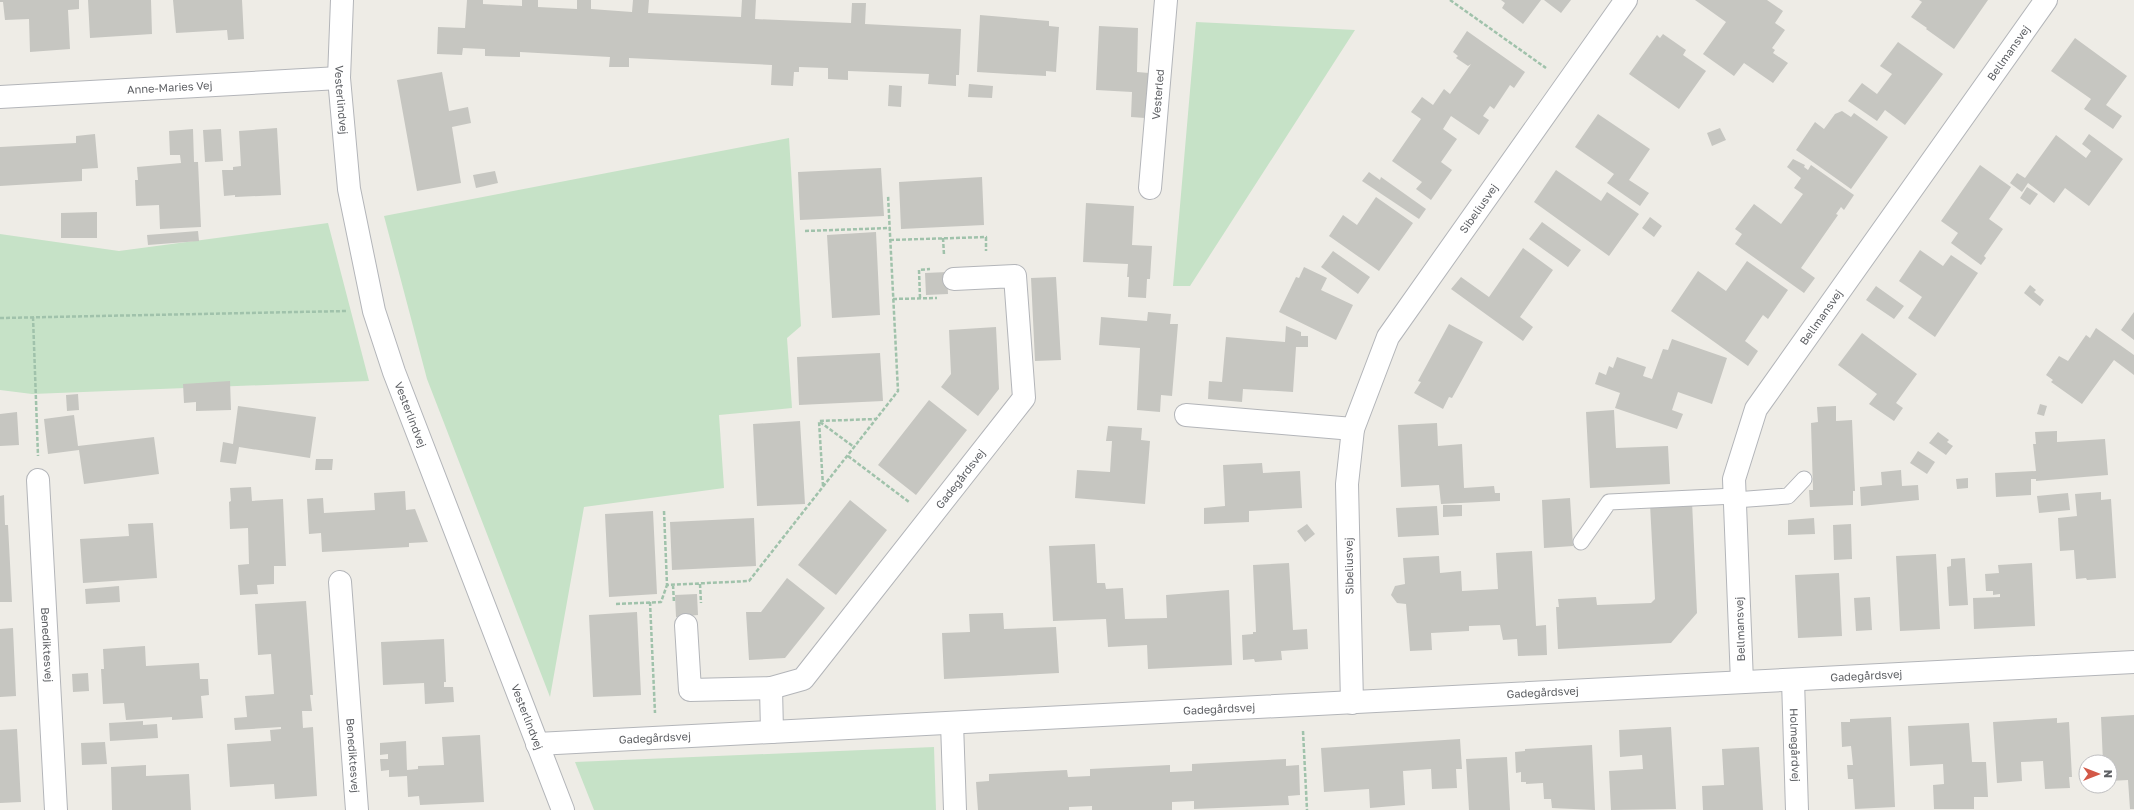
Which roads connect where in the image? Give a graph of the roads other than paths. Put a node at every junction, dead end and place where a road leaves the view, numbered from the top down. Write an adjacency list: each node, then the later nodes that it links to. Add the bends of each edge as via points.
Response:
1 (342, 0): 5 (street, Vesterlindvej)
2 (1166, 0): 7 (street, Vesterled)
3 (1626, 0): 10 (street, Sibeliusvej, via 1388,338)
4 (2046, 0): 13 (street, Bellmansvej, via 1756,409 1734,479)
5 (339, 78): 6 (street, Anne-Maries Vej); 24 (street, Vesterlindvej, via 349,189 374,311 394,372)
6 (0, 97)
7 (1150, 188)
8 (954, 279): 20 (street, Gadegårdsvej, via 1016,276 1024,398 804,679)
9 (1186, 415): 10 (street)
10 (1353, 429): 21 (street, Sibeliusvej, via 1347,484)
11 (1804, 479): 13 (lane, via 1788,496)
12 (38, 480): 25 (street, Benediktesvej)
13 (1735, 498): 14 (lane, via 1608,502); 19 (street, Bellmansvej)
14 (1581, 542)
15 (340, 582): 26 (street, Benediktesvej)
16 (686, 625): 20 (street, Gadegårdsvej, via 690,690)
17 (2134, 662): 18 (street, Gadegårdsvej)
18 (1793, 680): 19 (street, Gadegårdsvej); 29 (street, Holmegårdvej)
19 (1742, 682): 21 (street, Gadegårdsvej)
20 (771, 688): 23 (street)
21 (1352, 703): 22 (street, Gadegårdsvej)
22 (952, 723): 23 (street, Gadegårdsvej); 28 (street)
23 (772, 732): 24 (street, Gadegårdsvej)
24 (537, 744): 27 (street, Vesterlindvej)
25 (56, 810)
26 (356, 810)
27 (563, 810)
28 (954, 810)
29 (1798, 810)

